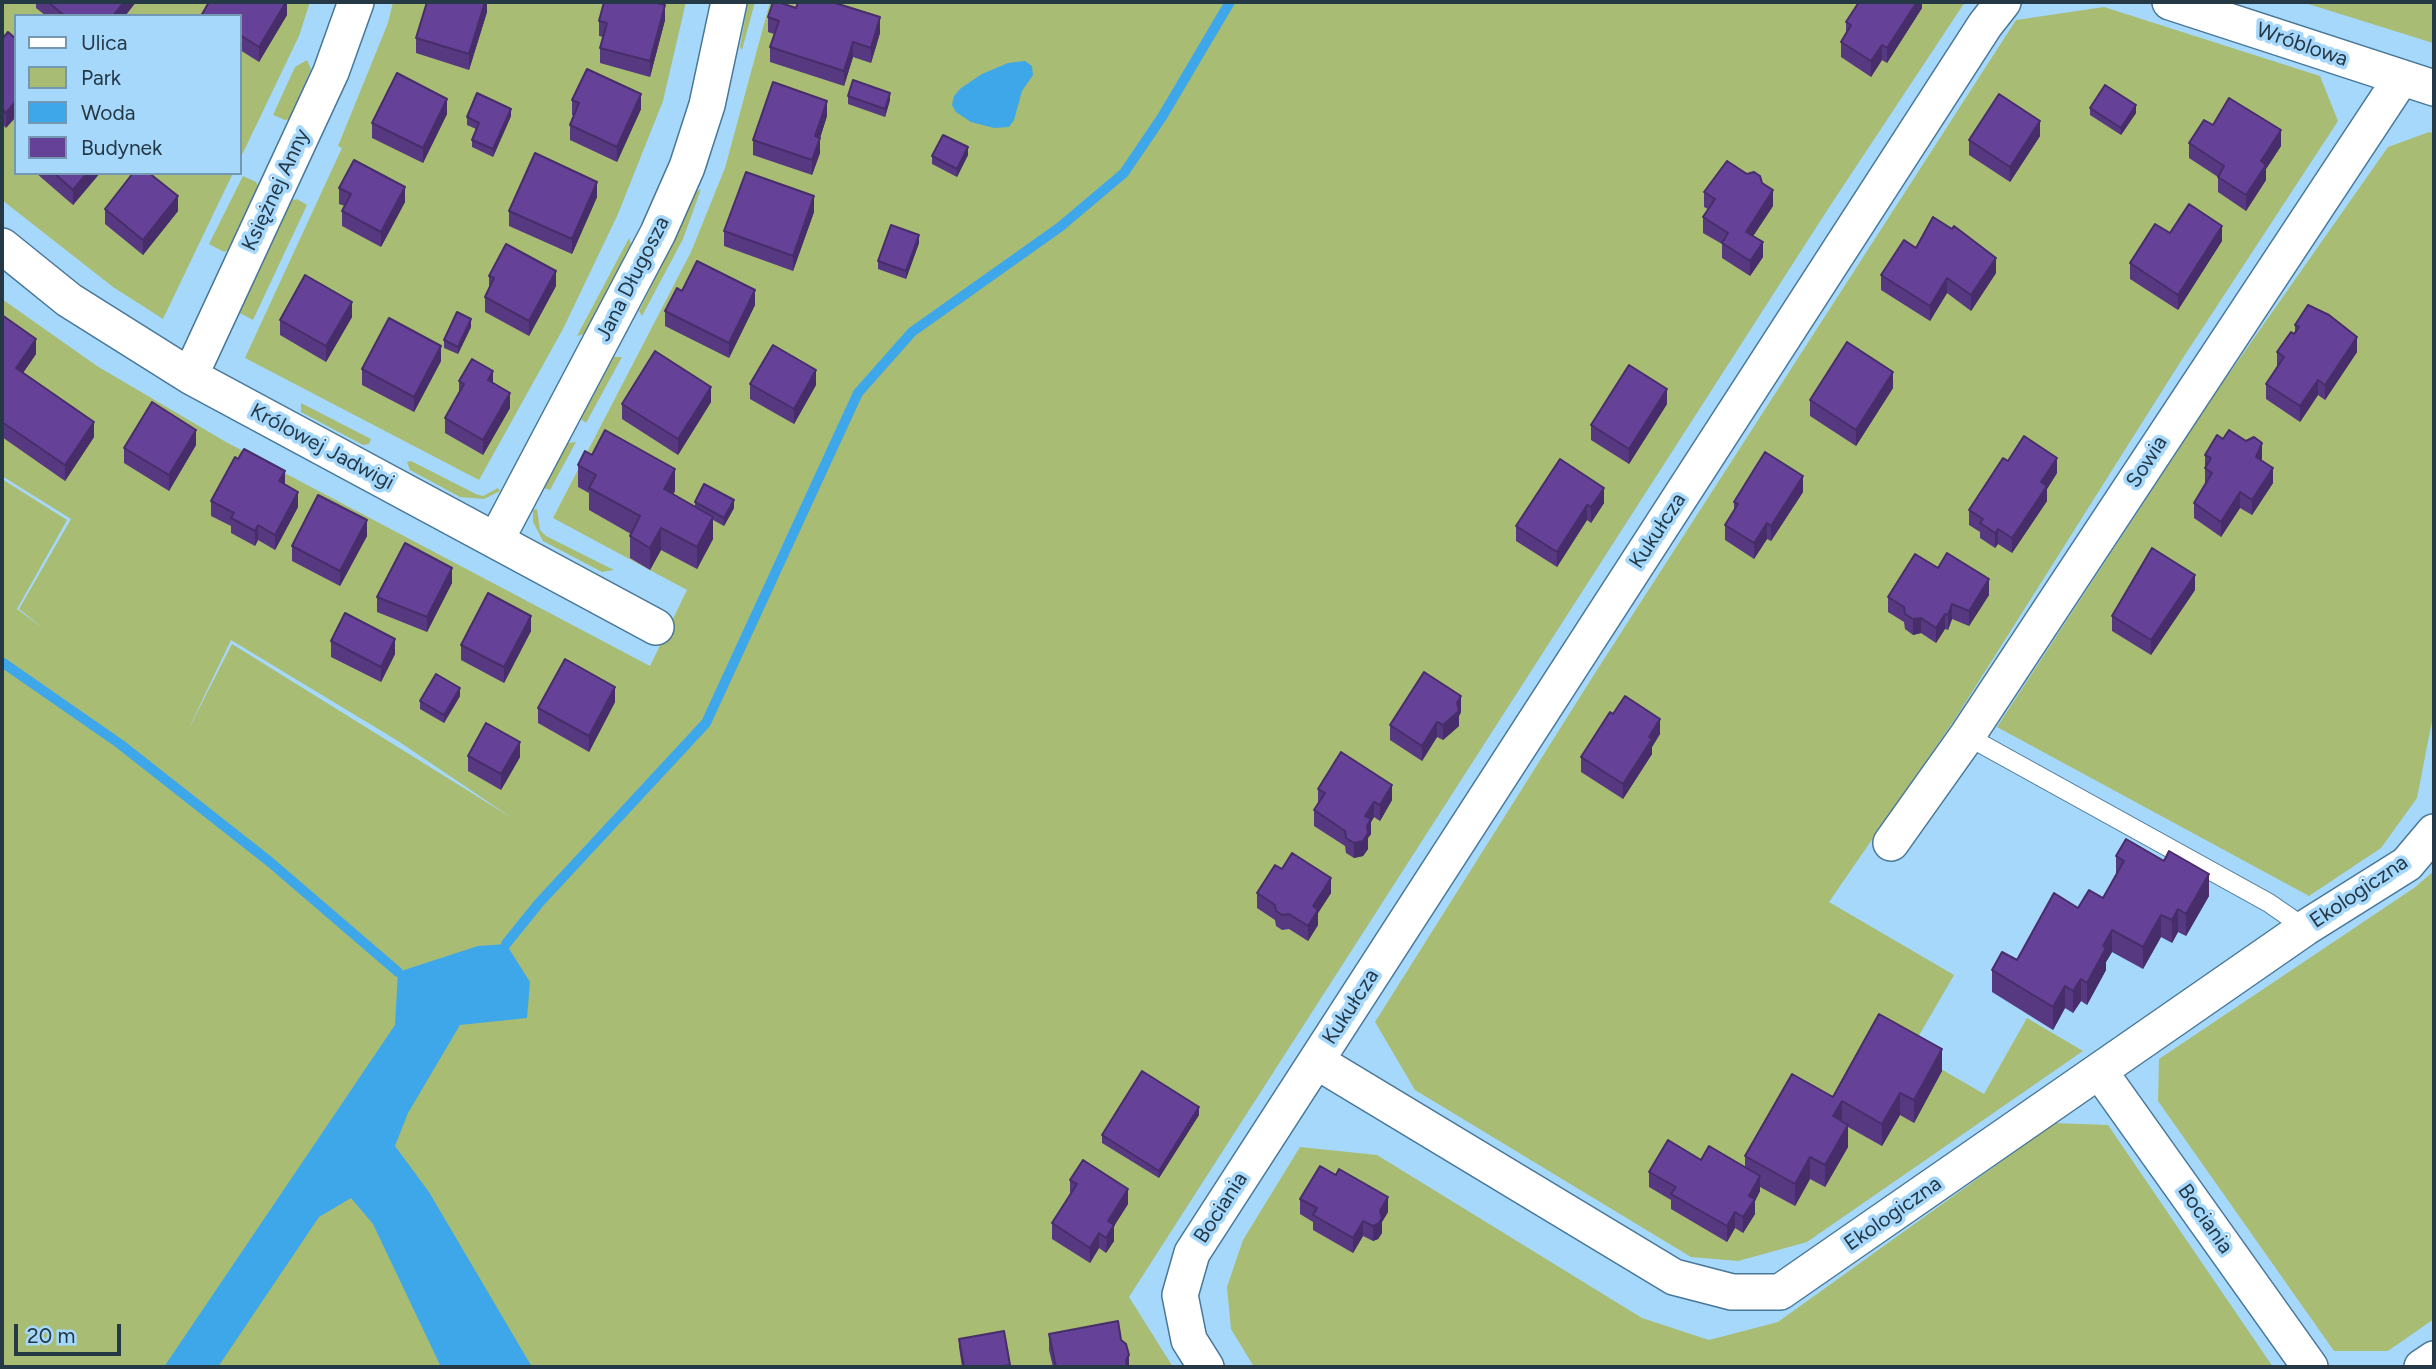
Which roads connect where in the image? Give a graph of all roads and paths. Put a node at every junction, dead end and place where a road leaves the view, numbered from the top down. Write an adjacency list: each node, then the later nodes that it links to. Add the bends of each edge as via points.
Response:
1 (356, 2): 8 (street, Księżnej Anny, via 331,72)
2 (729, 2): 9 (street, Jana Długosza, via 707,105 687,167 658,233)
3 (2003, 2): 15 (street, Kukułcza)
4 (2171, 2): 5 (street, Wróblowa)
5 (2400, 79): 6 (street, Wróblowa); 11 (street, Sowia)
6 (2434, 88)
7 (2, 246): 8 (street, Królowej Jadwigi, via 69,300)
8 (190, 376): 9 (street, Królowej Jadwigi)
9 (496, 540): 10 (street, Królowej Jadwigi)
10 (656, 627)
11 (1967, 736): 13 (street, Sowia); 14 (lane)
12 (2434, 832): 14 (street, Ekologiczna, via 2407,864)
13 (1891, 843)
14 (2305, 928): 16 (street, Ekologiczna)
15 (1316, 1061): 16 (street, Ekologiczna, via 1674,1277 1732,1292 1780,1292); 18 (street, Bociania, via 1192,1253 1180,1295 1189,1339)
16 (2100, 1072): 19 (street, Bociania)
17 (2434, 1359): 20 (street)
18 (1206, 1367)
19 (2310, 1367)
20 (2422, 1367)

